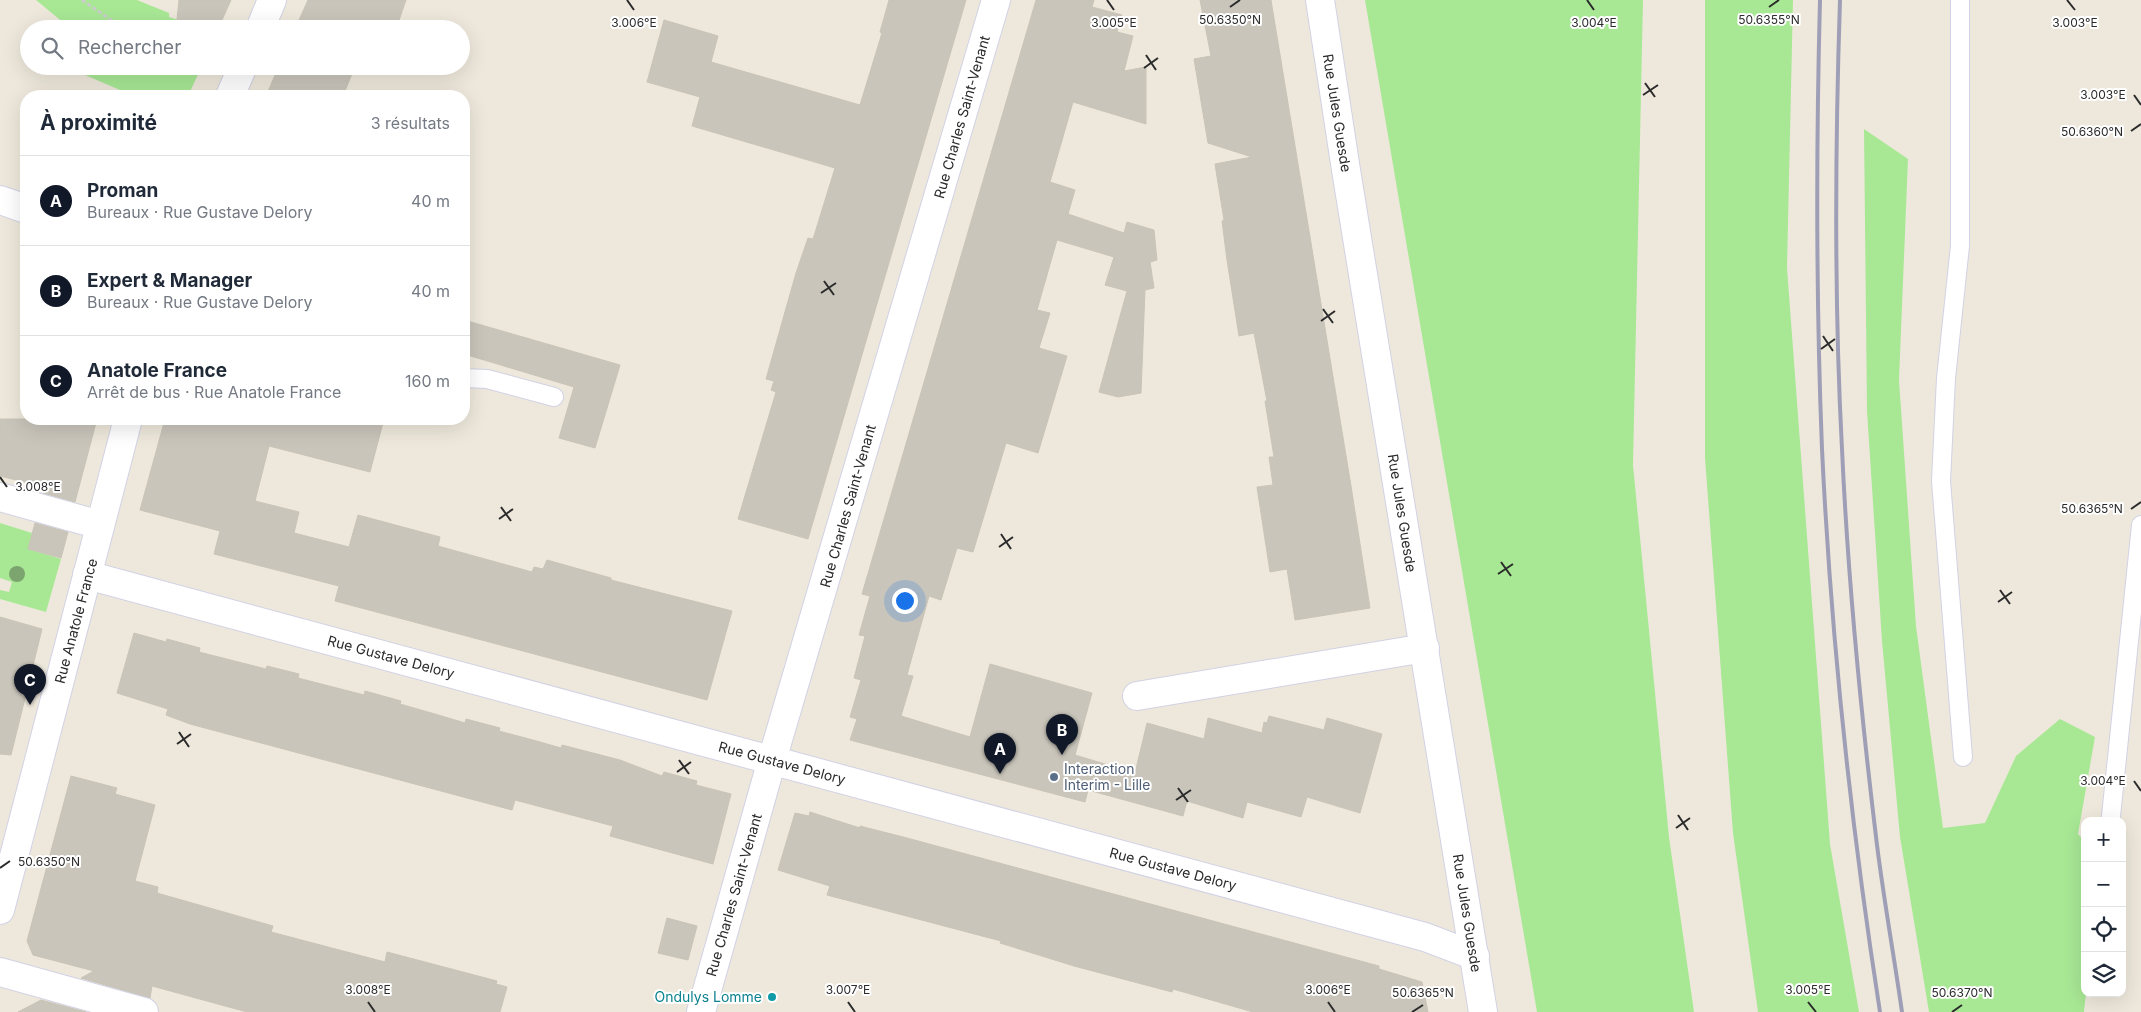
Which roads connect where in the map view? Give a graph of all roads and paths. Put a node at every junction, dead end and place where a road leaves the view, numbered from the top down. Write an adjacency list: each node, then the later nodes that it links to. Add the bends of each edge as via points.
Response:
1 (82, 0): 6 (path)
2 (272, 0): 7 (street)
3 (996, 0): 22 (street, Rue Charles Saint-Venant)
4 (1960, 0): 21 (lane, via 1960,246 1946,378 1941,481)
5 (1320, 5): 19 (street, Rue Jules Guesde)
6 (111, 20)
7 (264, 20)
8 (239, 75): 9 (street)
9 (233, 90)
10 (0, 200): 11 (street)
11 (20, 207)
12 (470, 378): 13 (lane, via 487,379)
13 (554, 397)
14 (126, 425): 16 (street, Rue Anatole France)
15 (0, 497): 16 (street)
16 (100, 525): 18 (street, Rue Anatole France)
17 (2141, 525): 23 (lane)
18 (87, 575): 22 (street, Rue Gustave Delory); 24 (street, Rue Anatole France)
19 (1425, 648): 20 (street); 25 (street, Rue Jules Guesde)
20 (1137, 696)
21 (1963, 757)
22 (772, 760): 25 (street, Rue Gustave Delory, via 1425,937); 28 (street, Rue Charles Saint-Venant)
23 (2111, 816)
24 (0, 910)
25 (1475, 956): 29 (street, Rue Jules Guesde)
26 (0, 972): 27 (street)
27 (144, 1012)
28 (700, 1012)
29 (1483, 1012)

